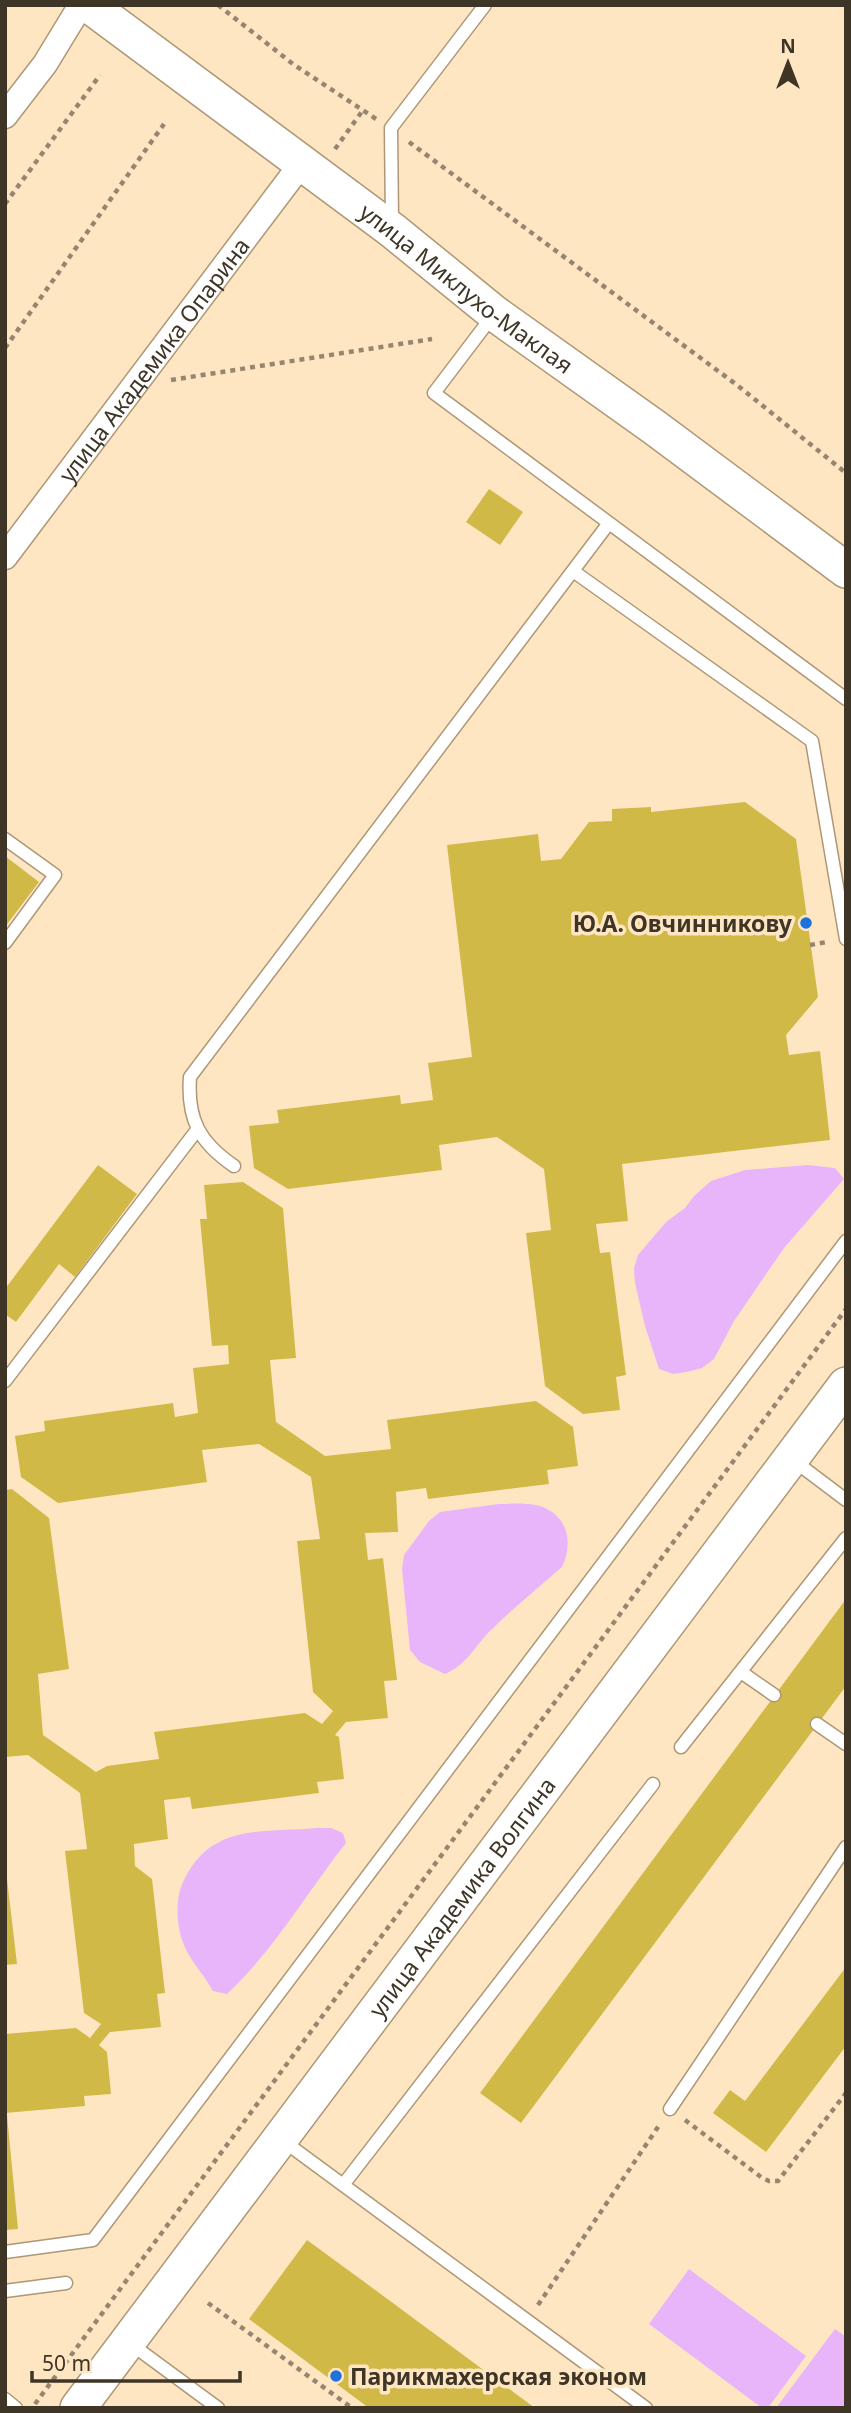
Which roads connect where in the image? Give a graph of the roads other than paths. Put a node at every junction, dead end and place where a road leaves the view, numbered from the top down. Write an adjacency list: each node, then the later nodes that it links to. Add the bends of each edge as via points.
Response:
1 (81, 5): 4 (street, via 45,64)
2 (89, 5): 5 (street, улица Миклухо-Маклая)
3 (485, 5): 6 (lane, via 391,128)
4 (5, 116)
5 (317, 158): 6 (street, улица Миклухо-Маклая); 9 (street, улица Академика Опарина)
6 (393, 230): 7 (street, улица Миклухо-Маклая)
7 (494, 313): 8 (lane, via 434,393); 10 (street, улица Миклухо-Маклая)
8 (609, 523): 11 (lane); 12 (lane)
9 (5, 557)
10 (846, 570)
11 (573, 571): 14 (lane, via 812,741); 16 (lane, via 190,1077 188,1102)
12 (846, 699)
13 (5, 839): 15 (lane, via 55,875)
14 (846, 939)
15 (5, 943)
16 (197, 1130): 17 (lane, via 214,1153); 19 (lane)
17 (234, 1166)
18 (846, 1241): 34 (lane, via 93,2240)
19 (5, 1381)
20 (846, 1385): 21 (street, улица Академика Волгина)
21 (790, 1459): 22 (lane); 32 (street, улица Академика Волгина)
22 (846, 1500)
23 (846, 1538): 24 (lane)
24 (741, 1672): 25 (lane); 28 (lane)
25 (774, 1695)
26 (817, 1724): 27 (lane)
27 (846, 1744)
28 (681, 1748)
29 (653, 1784): 33 (lane)
30 (846, 1847): 31 (lane)
31 (670, 2109)
32 (280, 2139): 33 (lane); 37 (street, улица Академика Волгина)
33 (343, 2185): 42 (lane)
34 (5, 2252)
35 (66, 2283): 36 (lane)
36 (5, 2291)
37 (128, 2342): 40 (street, улица Академика Волгина); 41 (lane)
38 (5, 2399): 39 (lane)
39 (16, 2408)
40 (78, 2408)
41 (218, 2408)
42 (646, 2408)

